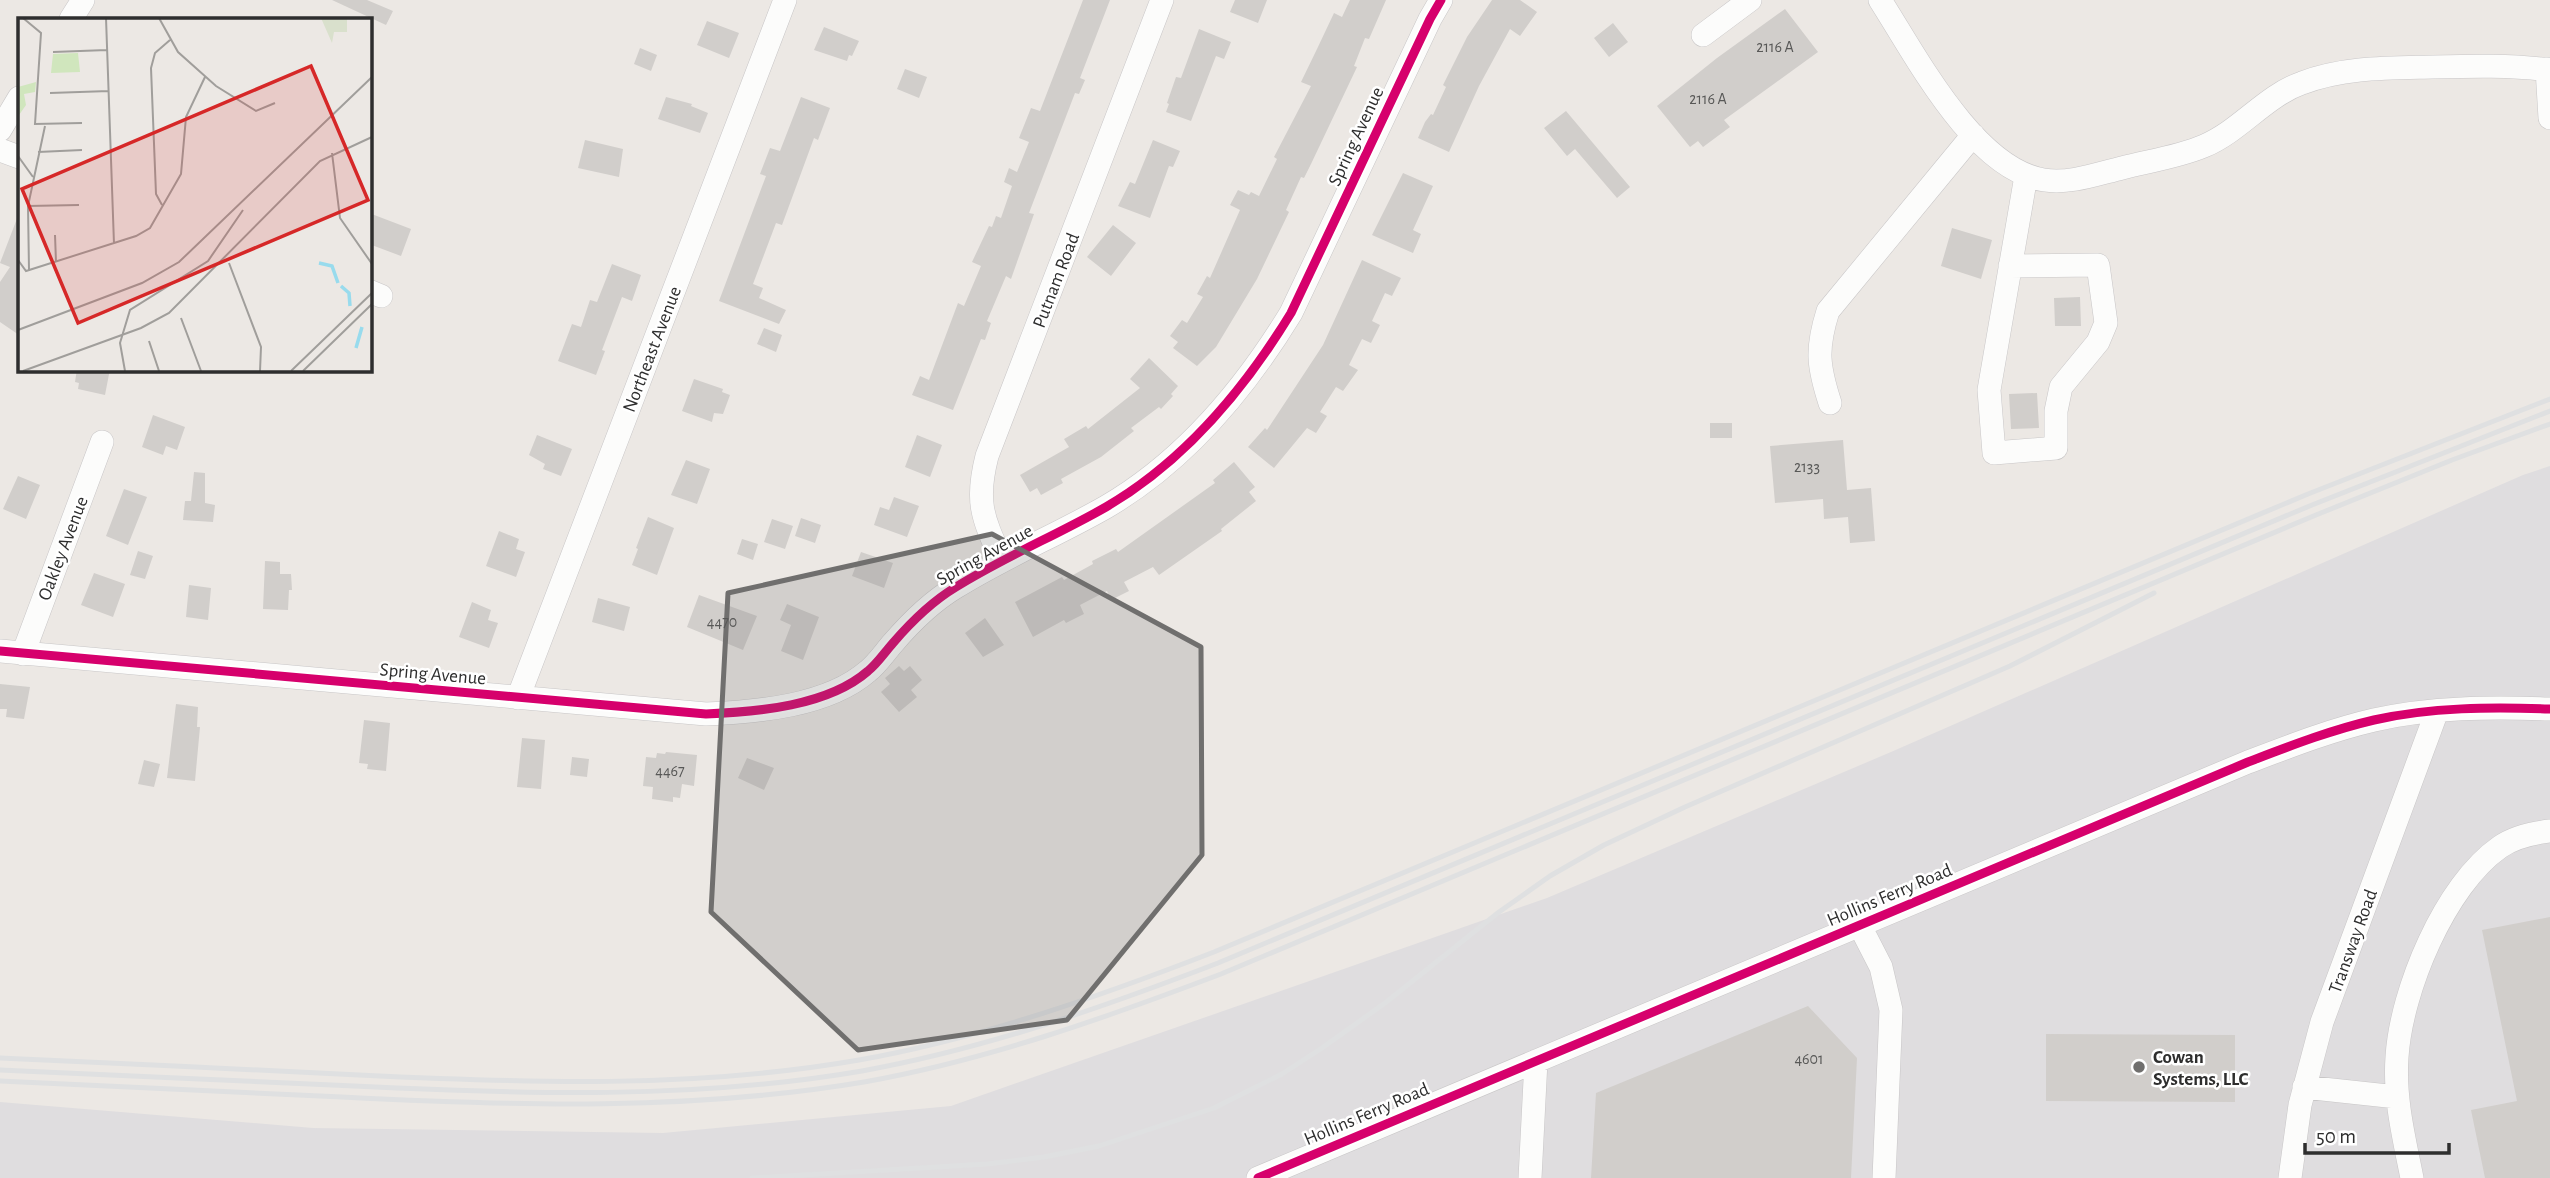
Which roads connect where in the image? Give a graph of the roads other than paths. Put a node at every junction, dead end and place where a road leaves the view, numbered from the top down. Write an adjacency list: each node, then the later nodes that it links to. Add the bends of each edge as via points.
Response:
1 (83, 0): 7 (street)
2 (785, 0): 22 (street, Northeast Avenue)
3 (1162, 0): 20 (street, Putnam Road, via 987,456 979,499)
4 (1441, 0): 20 (street, Spring Avenue, via 1291,313 1237,394 1149,479 1108,506)
5 (1750, 0): 8 (street)
6 (1880, 0): 13 (street, via 1943,98)
7 (72, 18)
8 (1703, 35)
9 (2549, 70): 11 (street); 16 (street, via 2485,66 2350,70 2280,93 2205,146 2075,179)
10 (18, 100): 12 (street)
11 (2550, 118)
12 (0, 130)
13 (1973, 135): 16 (street, via 1999,160); 18 (street, via 1828,311 1819,370)
14 (0, 150): 15 (street)
15 (18, 157)
16 (2026, 176): 17 (street)
17 (2010, 265): 17 (street, via 1989,390 1994,453 2056,448 2061,387 2098,342 2106,323 2098,265)
18 (1830, 403)
19 (102, 442): 21 (street, Oakley Avenue)
20 (1002, 561): 22 (street, Spring Avenue, via 919,614 868,672 834,692 797,704 757,712 706,714)
21 (11, 653): 22 (street, Spring Avenue)
22 (518, 698)
23 (2550, 709): 24 (street, Hollins Ferry Road)
24 (2437, 711): 26 (street, Hollins Ferry Road, via 2376,719 2316,736); 28 (street, Transway Road, via 2322,1022)
25 (2550, 831): 29 (street, via 2502,845 2482,861 2441,920 2410,992 2402,1024)
26 (1860, 926): 27 (street, Hollins Ferry Road); 32 (street, via 1881,967 1891,1010)
27 (1536, 1061): 30 (street, Hollins Ferry Road); 31 (street)
28 (2304, 1087): 29 (street); 33 (street, Transway Road)
29 (2397, 1097): 34 (street)
30 (1258, 1178)
31 (1530, 1178)
32 (1884, 1178)
33 (2290, 1178)
34 (2412, 1178)

